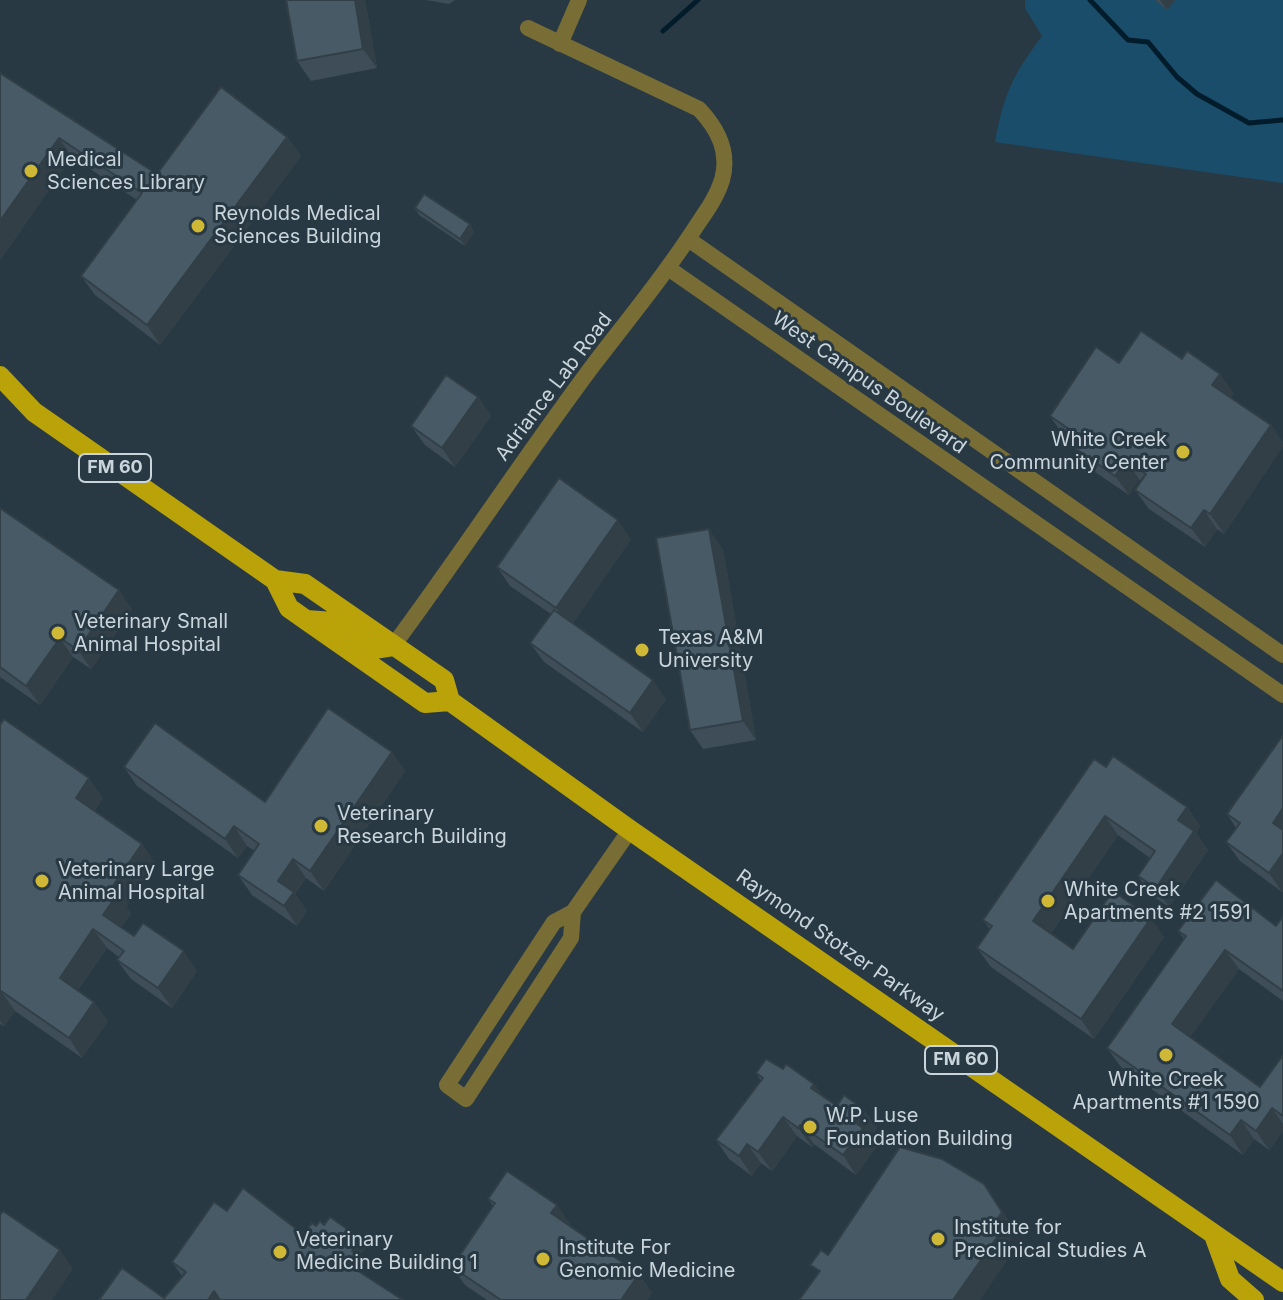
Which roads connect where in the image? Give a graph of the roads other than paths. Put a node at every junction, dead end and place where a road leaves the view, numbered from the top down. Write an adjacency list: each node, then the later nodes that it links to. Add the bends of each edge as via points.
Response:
1 (579, 0): 3 (street)
2 (528, 28): 3 (street)
3 (560, 44): 4 (street, Adriance Lab Road, via 699,109 713,124 725,164 719,190)
4 (688, 239): 5 (street, Adriance Lab Road); 12 (street, West Campus Boulevard)
5 (668, 268): 11 (street, Adriance Lab Road); 13 (street, West Campus Boulevard)
6 (0, 376): 8 (main road, Raymond Stotzer Parkway / FM 60)
7 (0, 398): 8 (main road, Raymond Stotzer Parkway / FM 60)
8 (34, 412): 9 (main road, Raymond Stotzer Parkway / FM 60)
9 (275, 580): 10 (main road, Raymond Stotzer Parkway / FM 60, via 289,608); 11 (main road, Raymond Stotzer Parkway / FM 60, via 305,584)
10 (306, 620): 11 (main road, via 334,622 374,649); 14 (main road, Raymond Stotzer Parkway / FM 60, via 425,703)
11 (393, 646): 14 (main road, Raymond Stotzer Parkway / FM 60, via 444,680)
12 (1283, 655)
13 (1283, 695)
14 (450, 701): 15 (main road, Raymond Stotzer Parkway / FM 60)
15 (630, 830): 16 (street); 17 (main road, Raymond Stotzer Parkway / FM 60)
16 (573, 912): 16 (street, via 571,938 466,1099 447,1085 554,922)
17 (1214, 1235): 18 (main road, Raymond Stotzer Parkway / FM 60); 19 (main road, via 1230,1279)
18 (1283, 1282)
19 (1254, 1300)

